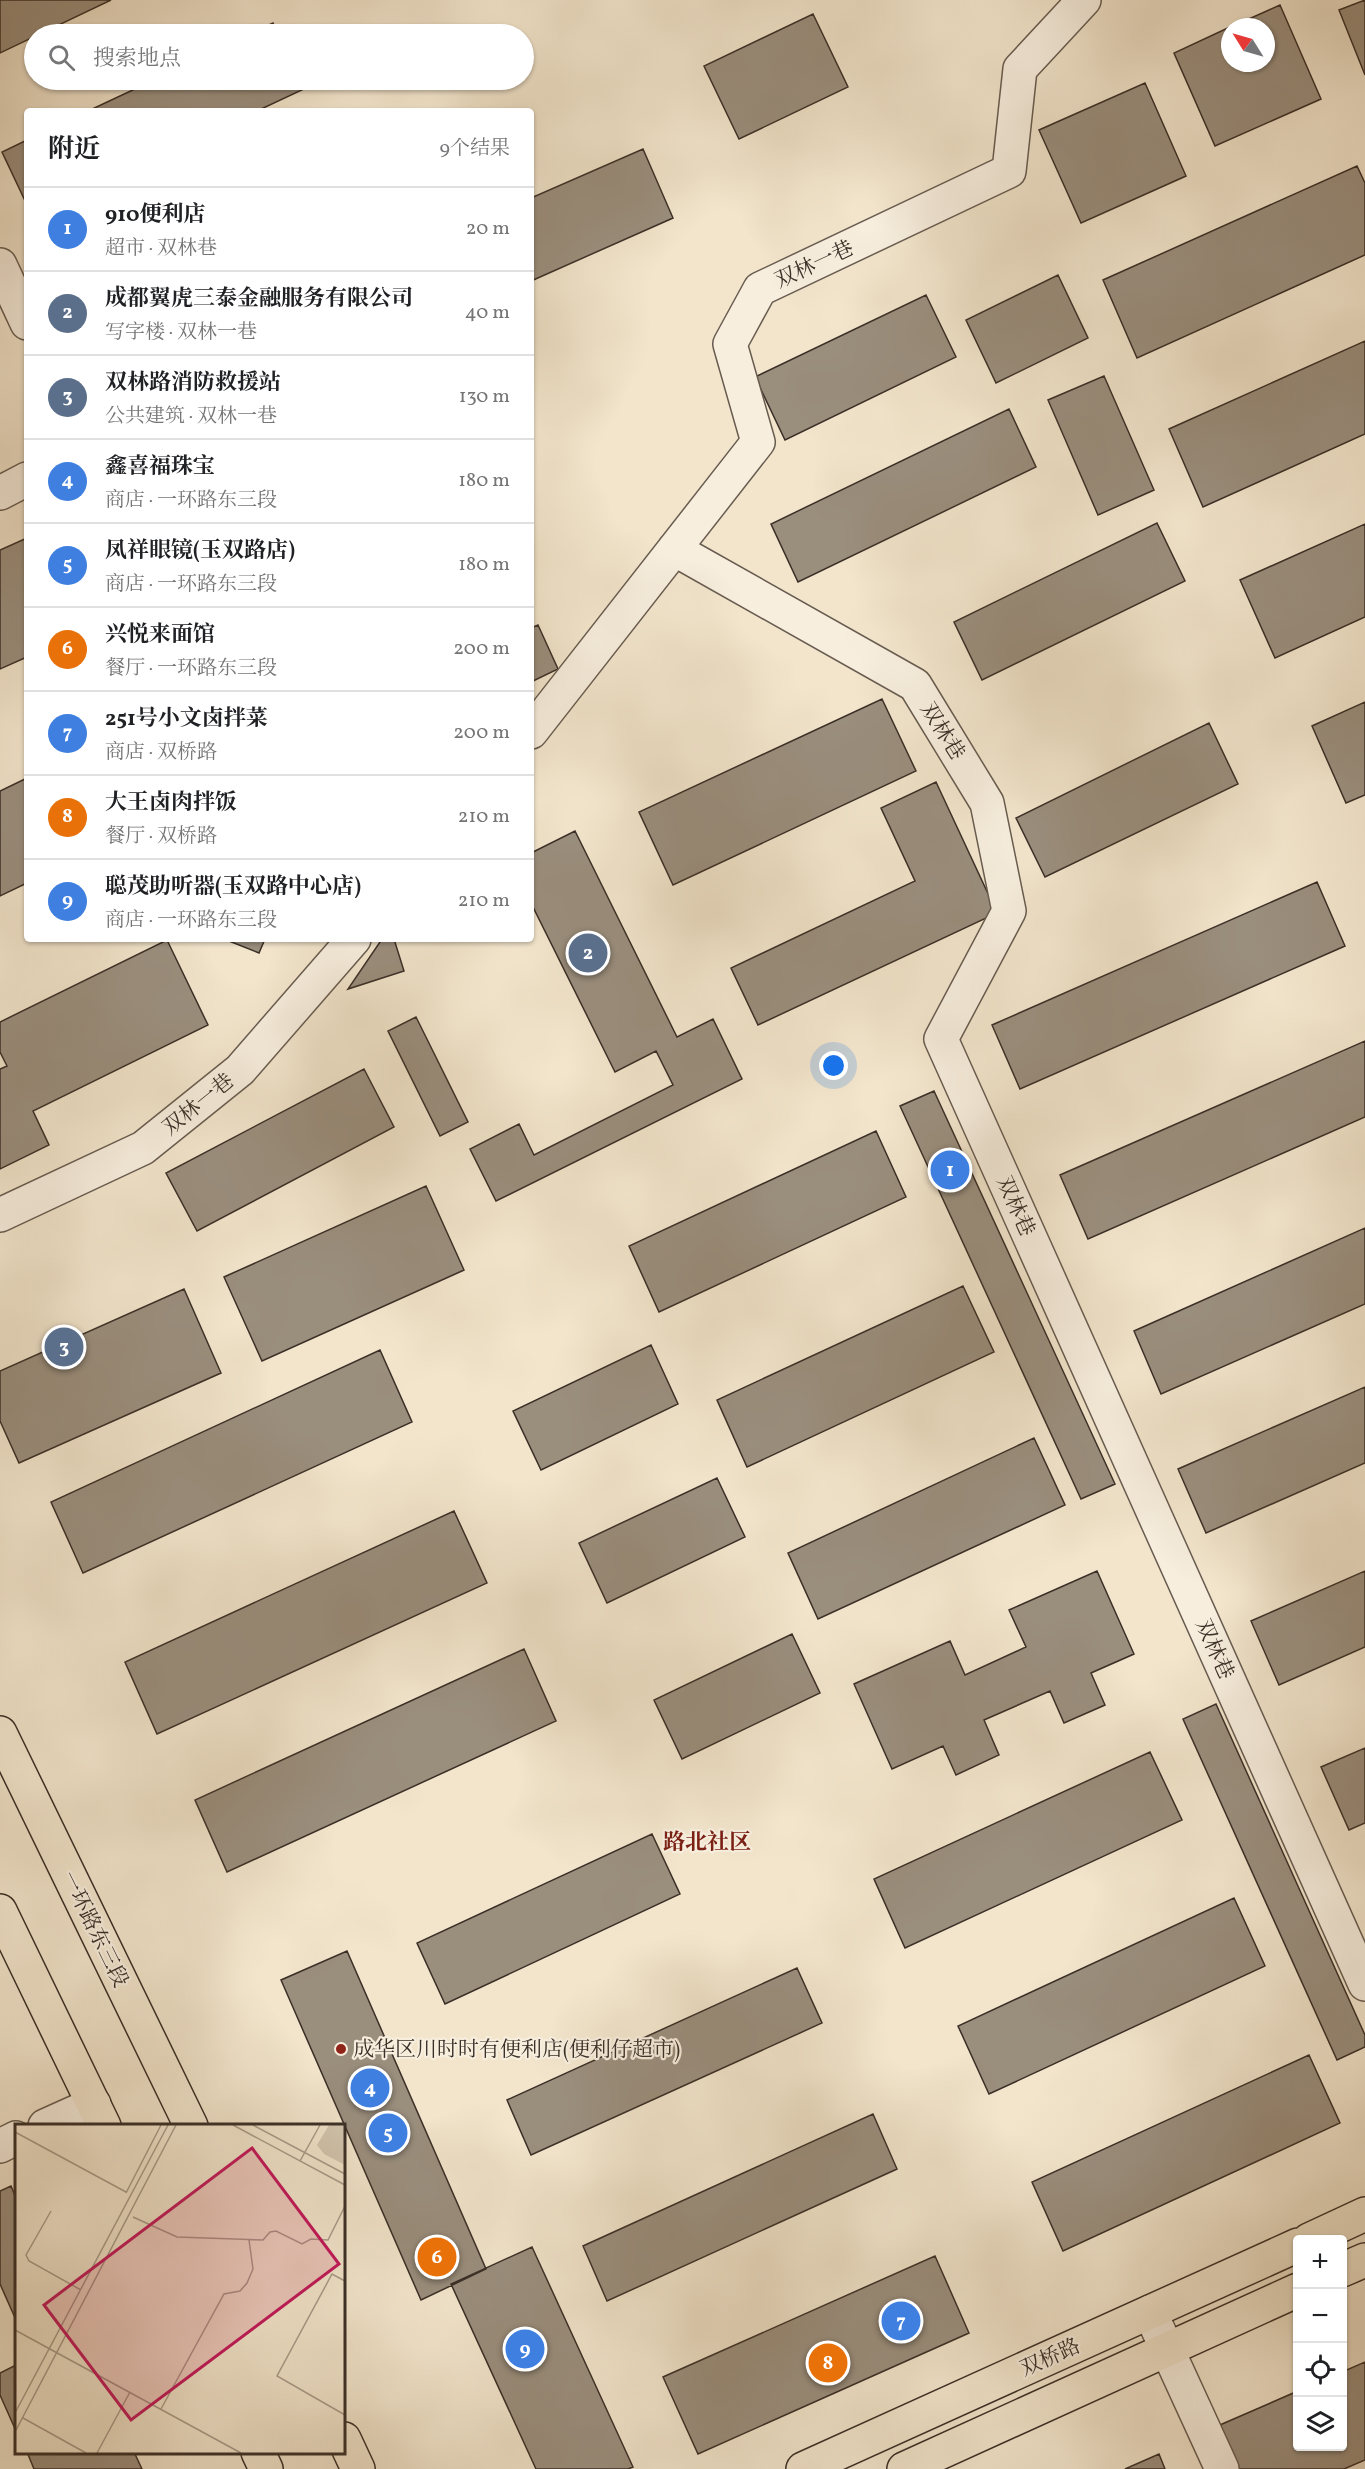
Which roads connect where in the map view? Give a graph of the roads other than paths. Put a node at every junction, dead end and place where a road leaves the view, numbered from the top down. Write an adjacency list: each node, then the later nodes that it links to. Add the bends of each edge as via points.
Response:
1 (1084, 0): 6 (street, 双林一巷, via 1020,69 1009,171 760,289 730,344 758,442)
2 (0, 265): 3 (street)
3 (24, 317)
4 (24, 481): 5 (street)
5 (0, 493)
6 (674, 549): 7 (street, 双林一巷); 12 (street, 双林巷, via 915,685 987,803 1009,911 941,1039)
7 (534, 728)
8 (351, 942): 9 (street, 双林一巷, via 240,1070 143,1148)
9 (0, 1215)
10 (0, 1733): 15 (main road, 一环路东三段)
11 (0, 1911): 13 (main road)
12 (1365, 1984)
13 (99, 2115): 14 (street)
14 (55, 2124)
15 (190, 2124)
16 (15, 2138): 17 (street)
17 (0, 2146)
18 (1365, 2214): 19 (main road)
19 (1320, 2235)
20 (1293, 2247): 24 (main road, 双桥路)
21 (1365, 2260): 22 (main road)
22 (1347, 2268)
23 (1293, 2292): 25 (main road, 双桥路)
24 (1150, 2312): 25 (street); 30 (main road, 双桥路)
25 (1168, 2349): 31 (main road, 双桥路); 32 (street)
26 (345, 2441): 29 (main road)
27 (259, 2454): 28 (main road)
28 (266, 2469)
29 (358, 2469)
30 (803, 2469)
31 (904, 2469)
32 (1222, 2469)

